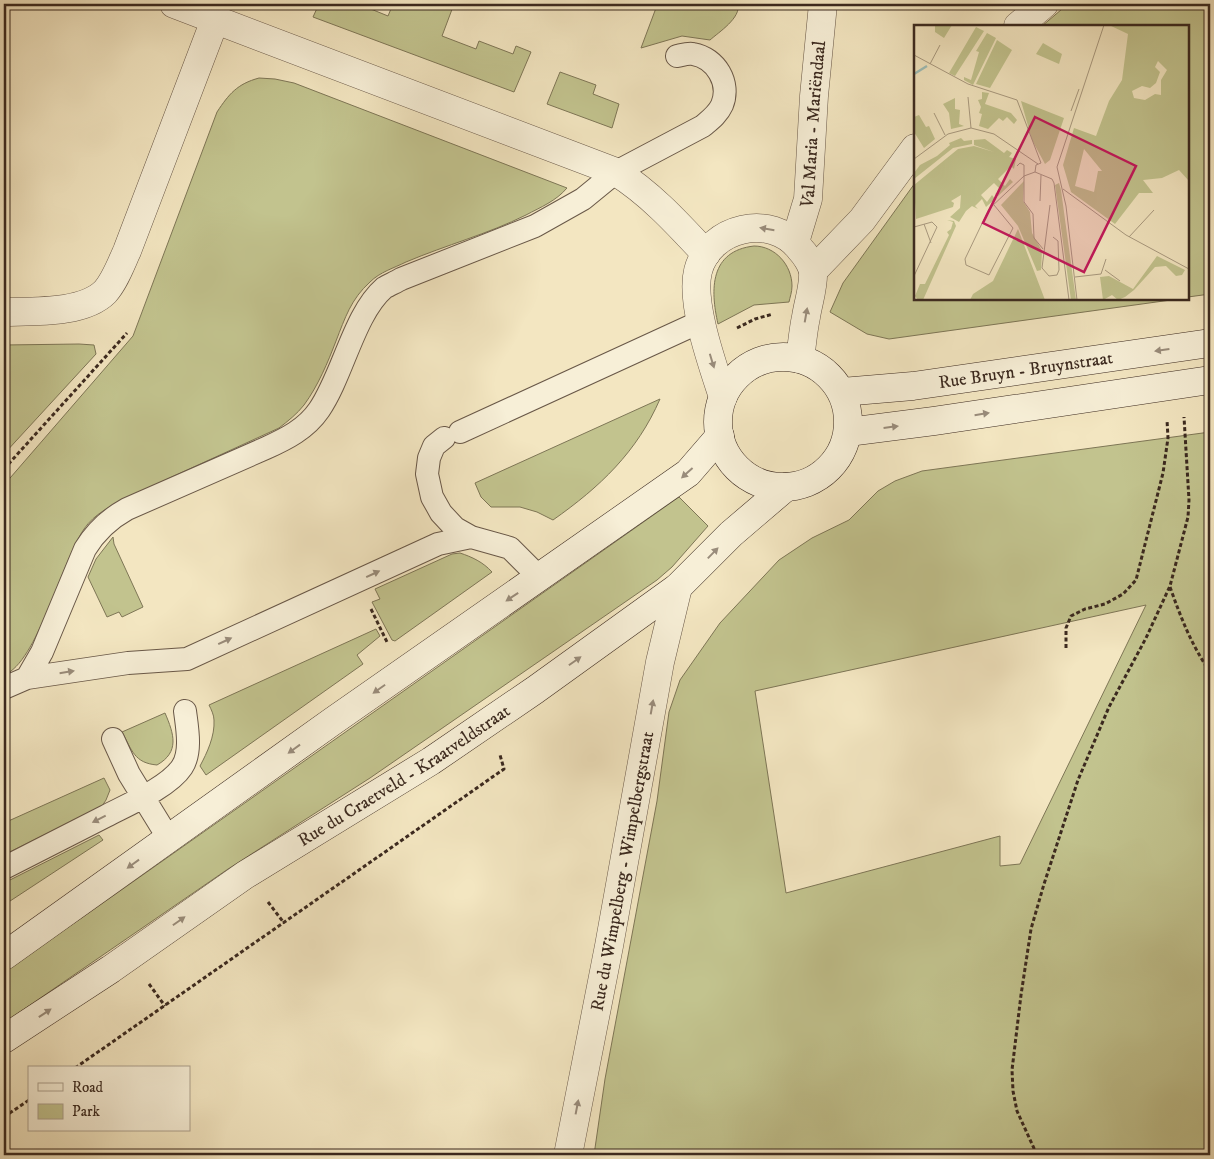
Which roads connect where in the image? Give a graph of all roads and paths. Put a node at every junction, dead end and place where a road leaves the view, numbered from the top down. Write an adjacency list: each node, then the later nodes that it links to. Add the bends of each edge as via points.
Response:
1 (174, 4): 4 (street)
2 (823, 4): 9 (street, Val Maria - Mariëndaal, via 808,199)
3 (1044, 4): 5 (street)
4 (215, 20): 8 (street); 12 (street, via 127,251 112,282 96,299 74,307)
5 (1019, 25)
6 (677, 56): 8 (lane, via 691,53 714,64 722,76 725,91 722,105 703,126)
7 (914, 149): 11 (street, via 862,220)
8 (616, 172): 10 (street, via 656,203); 35 (lane, via 583,199 535,226 401,278 385,288 361,320 323,403 306,425 266,448 127,508 103,526 85,549 42,652)
9 (795, 242): 10 (street, one-way to 10, via 782,232 752,227 720,240); 11 (street)
10 (706, 254): 14 (street, via 698,272)
11 (813, 271): 18 (street, one-way to 11)
12 (4, 312)
13 (777, 314): 15 (path, via 755,319)
14 (702, 321): 22 (street, one-way to 22); 27 (lane, via 434,446 427,474 432,497 455,528)
15 (736, 329)
16 (127, 333): 25 (path)
17 (1210, 343): 21 (street, Rue Bruyn - Bruynstraat, one-way to 21, via 913,386)
18 (800, 358): 21 (street, Rue du Craetveld - Kraatveldstraat, via 817,365); 22 (street, Rue du Craetveld - Kraatveldstraat, via 776,357 754,363 735,377)
19 (1210, 380): 20 (street, Rue Bruyn - Bruynstraat)
20 (1173, 385): 23 (street, Rue Bruyn - Bruynstraat, one-way to 20); 29 (path, via 1189,500 1188,517); 32 (path, via 1163,473 1136,580 1123,594 1105,604 1071,616 1066,628)
21 (842, 392): 23 (street, Rue du Craetveld - Kraatveldstraat, via 848,411)
22 (723, 398): 24 (street, Rue du Craetveld - Kraatveldstraat, via 718,417)
23 (848, 432): 26 (street, Rue du Craetveld - Kraatveldstraat, via 841,453 827,471 808,483)
24 (720, 436): 26 (street, Rue du Craetveld - Kraatveldstraat, via 735,466 748,477); 28 (street, one-way to 28, via 688,473)
25 (4, 469)
26 (786, 488): 30 (street, Rue du Craetveld - Kraatveldstraat, one-way to 26, via 731,534)
27 (471, 537): 28 (lane, via 510,548); 35 (lane, one-way to 27, via 128,663 187,659 438,544)
28 (540, 578): 41 (street, one-way to 41)
29 (1170, 586): 34 (path, via 1185,630); 53 (path, via 1109,707 1078,780 1031,929 1012,1070 1017,1111)
30 (678, 587): 48 (street, Rue du Craetveld - Kraatveldstraat, one-way to 30, via 245,875 432,761); 52 (street, Rue du Wimpelberg - Wimpelbergstraat, one-way to 30, via 660,662)
31 (368, 603): 33 (path)
32 (1066, 648)
33 (390, 649)
34 (1210, 672)
35 (27, 678): 36 (lane)
36 (4, 688)
37 (185, 711): 40 (lane, via 188,730 183,766 173,778)
38 (113, 739): 40 (lane)
39 (500, 755): 44 (path, via 504,769)
40 (142, 797): 41 (lane); 42 (lane, one-way to 42)
41 (169, 839): 45 (street, one-way to 45)
42 (4, 868)
43 (268, 902): 44 (path)
44 (284, 924): 47 (path)
45 (4, 956)
46 (148, 983): 47 (path)
47 (164, 1006): 49 (path)
48 (4, 1039)
49 (78, 1066)
50 (28, 1101): 51 (path)
51 (4, 1117)
52 (568, 1155)
53 (1037, 1155)

